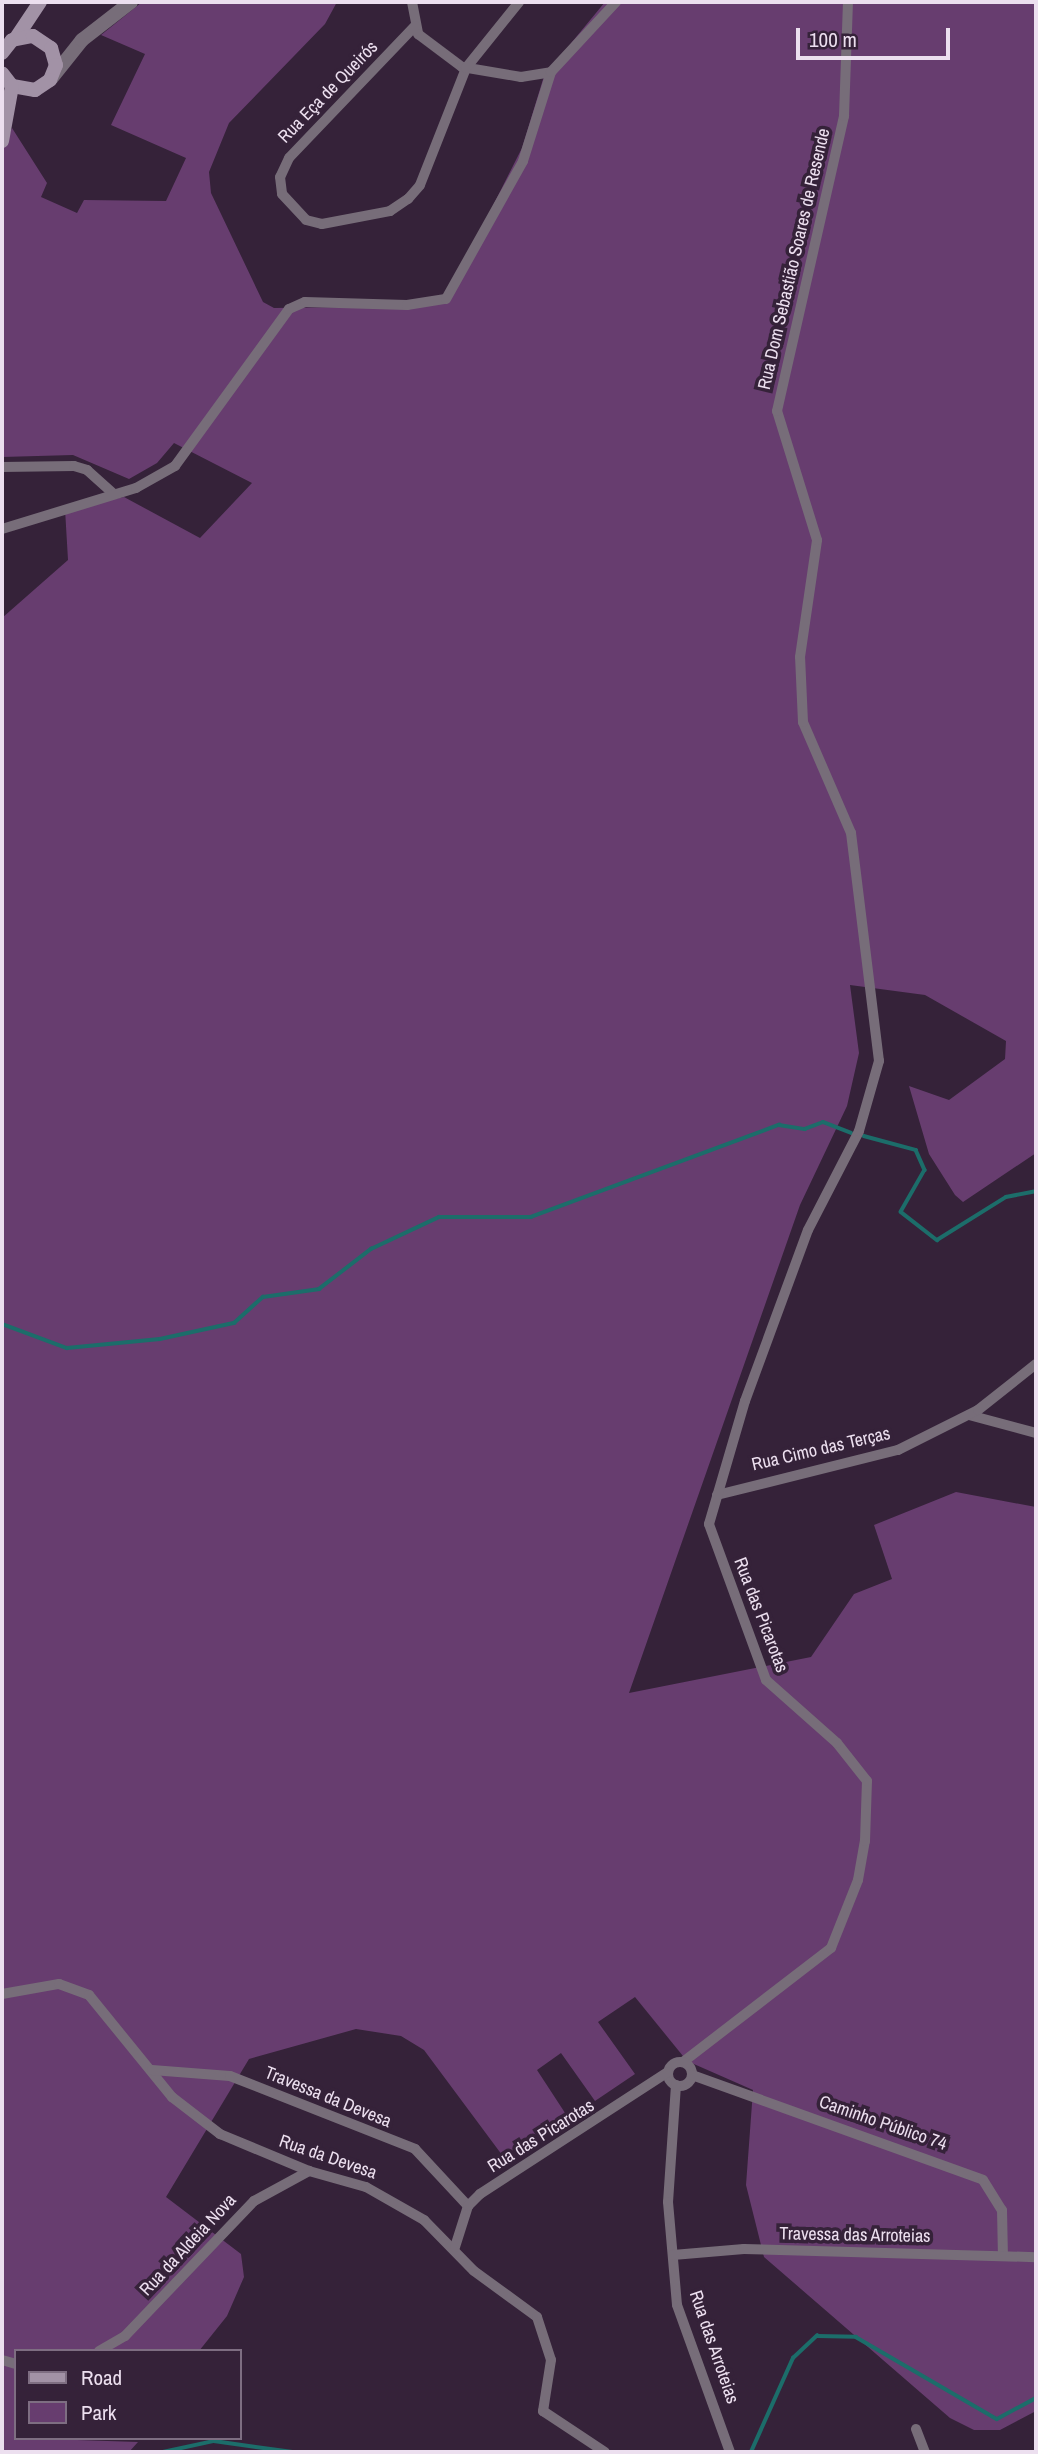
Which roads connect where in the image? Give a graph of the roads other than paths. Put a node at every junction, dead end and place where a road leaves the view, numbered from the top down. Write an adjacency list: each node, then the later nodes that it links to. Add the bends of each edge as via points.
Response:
1 (40, 2): 8 (main road); 10 (main road)
2 (131, 2): 9 (street)
3 (412, 2): 7 (street)
4 (519, 2): 12 (street, Rua Eça de Queirós)
5 (615, 2): 13 (street)
6 (848, 2): 22 (street, Rua Dom Sebastião Soares de Resende, via 844,117 777,411 817,540 800,657 803,722 851,833 876,1036 876,1081)
7 (415, 26): 12 (street, via 436,53); 12 (street, Rua Eça de Queirós, via 289,158 280,177 291,211 322,225 390,211 408,199 420,185)
8 (10, 39): 10 (main road); 11 (main road)
9 (82, 40): 10 (street); 15 (street)
10 (49, 46): 15 (main road, via 56,65)
11 (2, 53)
12 (466, 68): 13 (street, via 521,77)
13 (551, 72): 20 (street, via 523,161 446,299 407,305 305,302 289,309 175,466)
14 (5, 79): 16 (main road); 17 (main road)
15 (50, 80): 16 (main road)
16 (35, 90): 17 (main road)
17 (9, 126): 18 (main road)
18 (2, 141)
19 (2, 467): 20 (street, via 74,466 102,479)
20 (114, 494): 21 (street)
21 (2, 529)
22 (859, 1131): 26 (street, Rua das Picarotas, via 808,1230)
23 (1036, 1364): 24 (street, Rua Cimo das Terças)
24 (969, 1415): 25 (street); 26 (street, Rua Cimo das Terças, via 898,1450)
25 (1036, 1433)
26 (717, 1496): 28 (street, Rua das Picarotas, via 709,1524 751,1648 778,1698 859,1766 867,1781 865,1840 858,1880 831,1948)
27 (2, 1994): 29 (street, Rua da Devesa, via 59,1984 89,1995)
28 (683, 2062): 30 (street, Rua das Picarotas); 31 (street)
29 (152, 2070): 33 (street, Rua da Devesa, via 172,2097 220,2134); 34 (street, Travessa da Devesa, via 230,2076 415,2149)
30 (668, 2072): 32 (street); 34 (street, Rua das Picarotas)
31 (692, 2075): 32 (street); 37 (street, Caminho Público 74, via 983,2179 1002,2210)
32 (676, 2085): 36 (street, Rua das Arroteias, via 668,2203)
33 (309, 2171): 35 (street, Rua da Devesa, via 394,2200); 39 (street, Rua da Aldeia Nova, via 254,2201 142,2319)
34 (468, 2206): 35 (street)
35 (455, 2247): 41 (street, Rua da Devesa, via 474,2272 537,2317 551,2360 543,2411)
36 (673, 2255): 37 (street, Travessa das Arroteias, via 744,2249); 42 (street, Rua das Arroteias, via 677,2305)
37 (1003, 2256): 38 (street, Travessa das Arroteias)
38 (1036, 2257)
39 (102, 2349)
40 (916, 2429): 43 (street)
41 (605, 2452)
42 (730, 2452)
43 (925, 2452)

